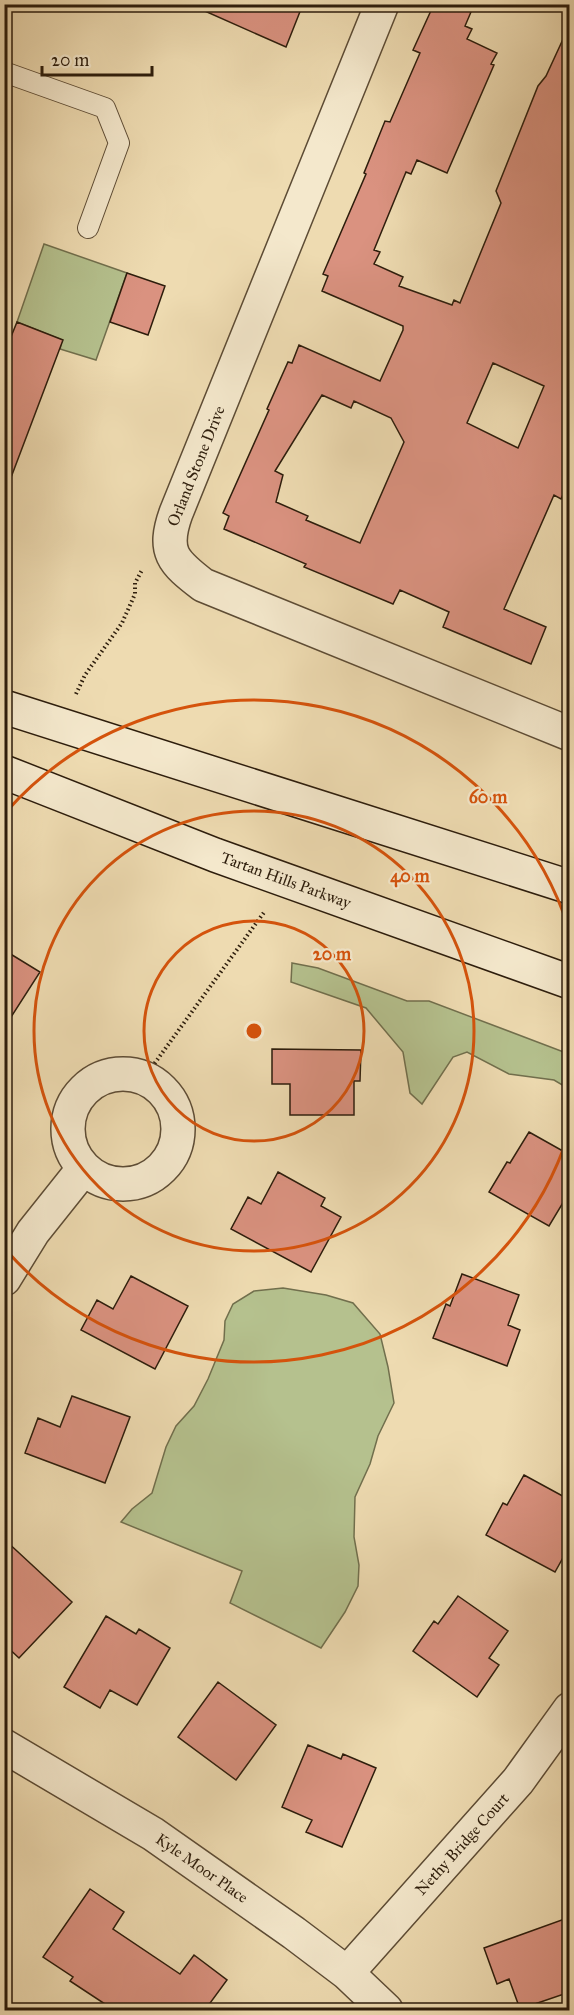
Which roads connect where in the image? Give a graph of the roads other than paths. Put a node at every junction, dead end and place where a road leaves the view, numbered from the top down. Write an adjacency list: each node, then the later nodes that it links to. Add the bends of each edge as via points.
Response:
1 (382, 4): 5 (street, Orland Stone Drive, via 176,513 169,533 171,553 183,570 203,585)
2 (4, 72): 3 (lane, via 105,108 119,143)
3 (88, 228)
4 (4, 707): 7 (street)
5 (570, 734)
6 (4, 772): 8 (street, Tartan Hills Parkway)
7 (570, 887)
8 (570, 982)
9 (84, 1168): 9 (street, via 67,1135 76,1099 89,1084 125,1074 144,1078 160,1088 172,1104 178,1122 177,1142 168,1160 154,1174 137,1182 118,1184 99,1179); 10 (street, via 33,1232)
10 (4, 1279)
11 (570, 1709): 13 (street, Nethy Bridge Court, via 518,1781)
12 (4, 1746): 13 (street, Kyle Moor Place, via 153,1834)
13 (347, 1973): 14 (street, Kyle Moor Place)
14 (386, 2010)

